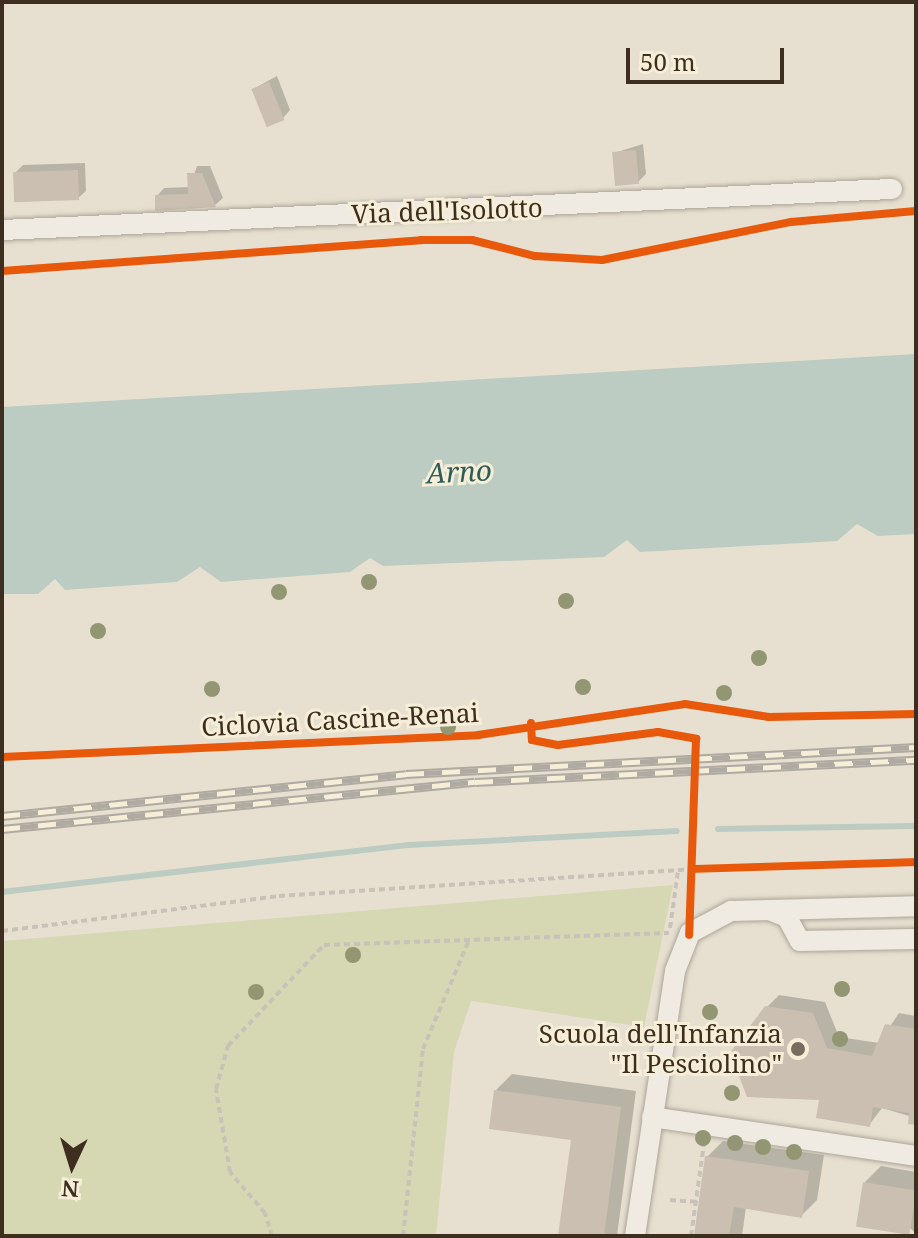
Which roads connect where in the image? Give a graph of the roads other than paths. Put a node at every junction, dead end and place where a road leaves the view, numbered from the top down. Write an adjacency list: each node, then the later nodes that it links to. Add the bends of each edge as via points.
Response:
1 (892, 189): 2 (street, Via dell'Isolotto)
2 (2, 230)
3 (916, 906): 4 (street)
4 (765, 909): 5 (street, via 787,917 800,941); 6 (street, via 717,914 683,942)
5 (916, 939)
6 (652, 1117): 7 (street); 8 (street)
7 (916, 1156)
8 (635, 1236)

